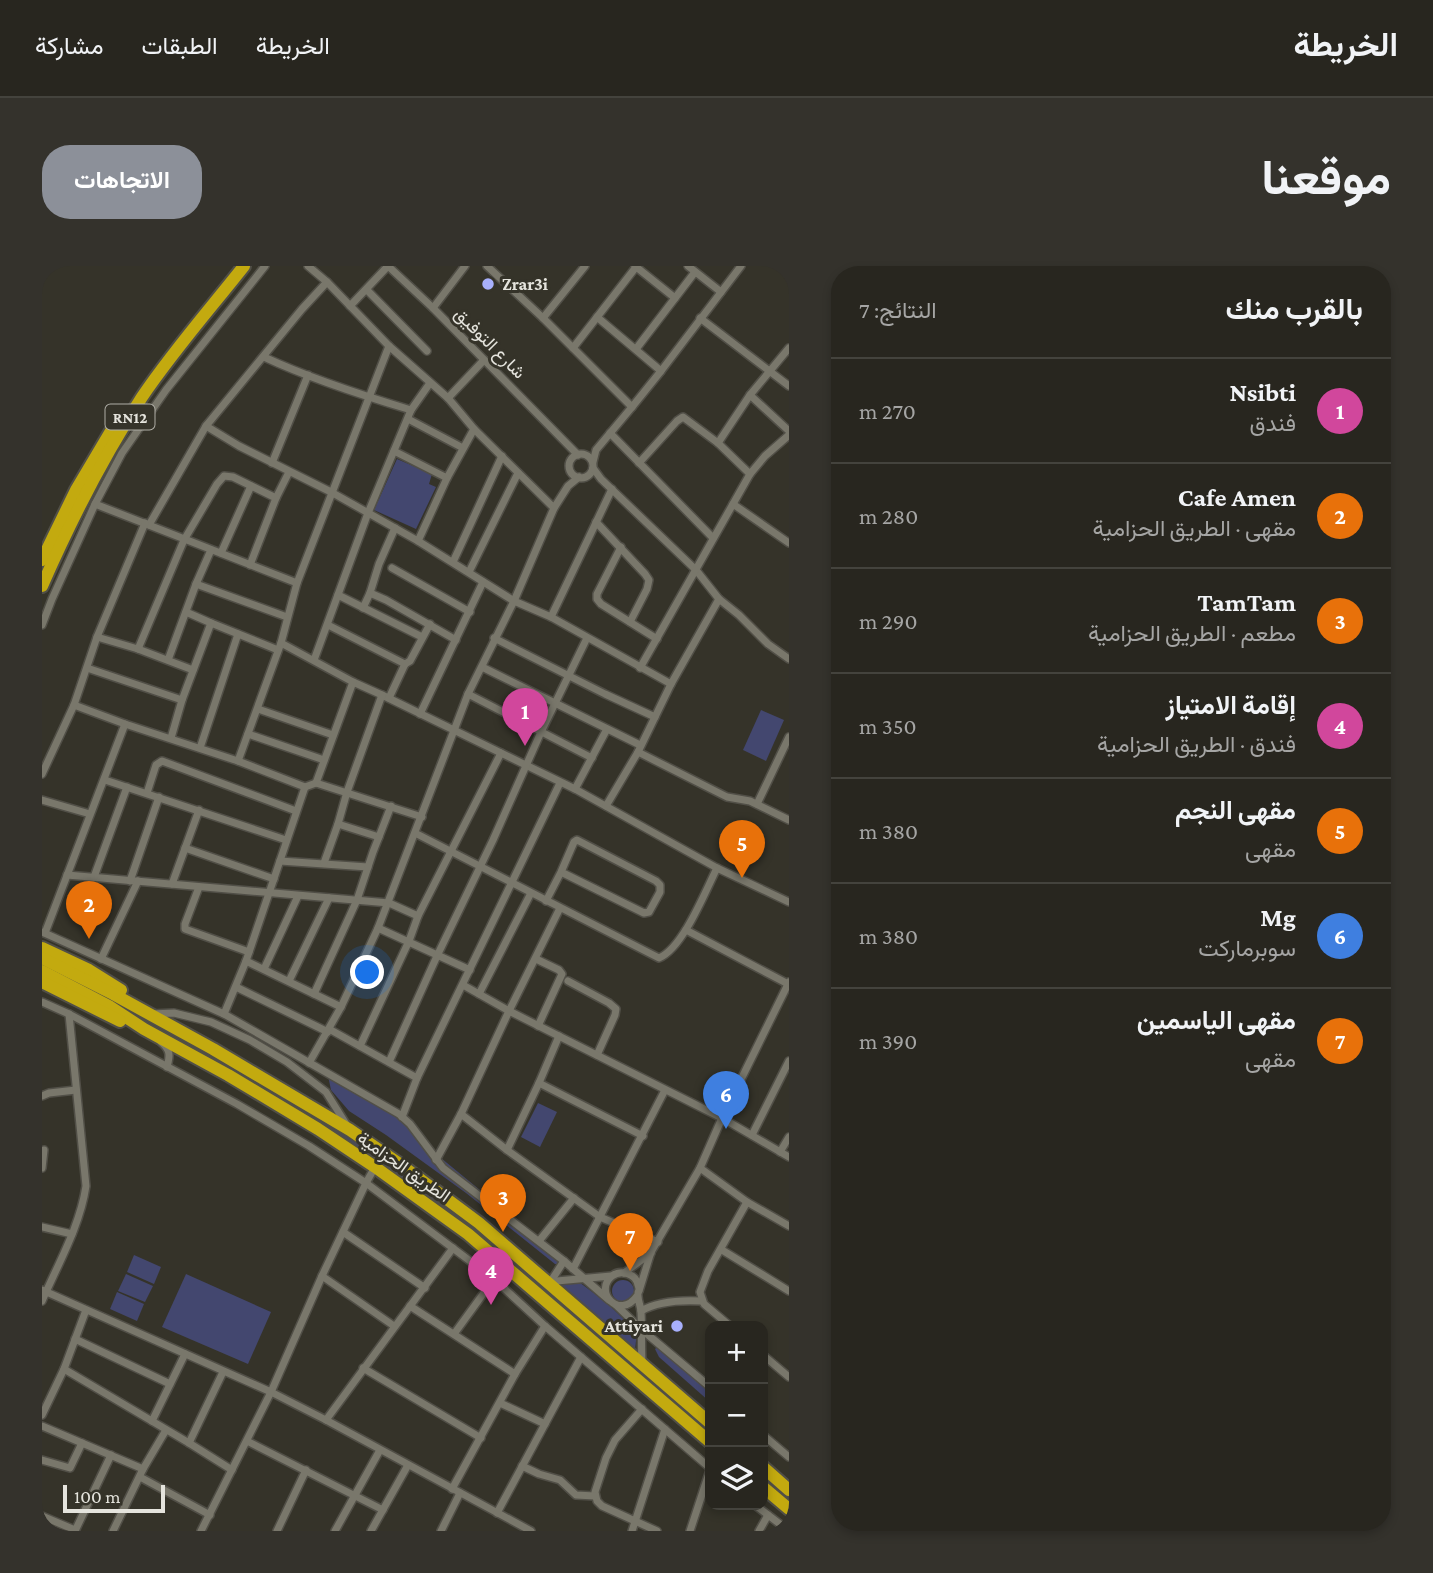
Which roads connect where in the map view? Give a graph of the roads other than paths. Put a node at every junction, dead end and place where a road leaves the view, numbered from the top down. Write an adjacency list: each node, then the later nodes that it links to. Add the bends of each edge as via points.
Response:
1 (235, 266): 79 (highway, RN12, via 136,391 91,463)
2 (244, 266): 88 (highway, RN12, via 137,405 90,485)
3 (265, 266): 65 (street, via 148,415)
4 (308, 266): 12 (street)
5 (388, 266): 13 (street); 17 (street, شارع التوفيق)
6 (465, 266): 17 (street)
7 (487, 266): 19 (street)
8 (585, 266): 19 (street)
9 (741, 266): 14 (street)
10 (636, 267): 15 (street); 18 (street)
11 (692, 269): 14 (street); 15 (street)
12 (327, 282): 16 (street); 26 (street)
13 (368, 290): 16 (street); 25 (street)
14 (721, 292): 20 (street)
15 (675, 298): 24 (street)
16 (351, 306): 21 (street)
17 (433, 308): 27 (street, شارع التوفيق)
18 (597, 317): 22 (street); 24 (street)
19 (543, 318): 22 (street)
20 (700, 318): 28 (street); 29 (street)
21 (388, 346): 31 (street); 34 (street)
22 (573, 348): 36 (street)
23 (789, 348): 29 (street)
24 (635, 349): 28 (street)
25 (427, 351)
26 (264, 357): 30 (street); 39 (street)
27 (484, 360): 35 (street); 43 (street, شارع التوفيق)
28 (661, 371): 36 (street)
29 (770, 372): 32 (street); 33 (street)
30 (308, 375): 34 (street); 50 (street)
31 (430, 383): 35 (street); 37 (street)
32 (789, 386)
33 (750, 396): 42 (street); 44 (street)
34 (368, 397): 37 (street); 63 (street)
35 (448, 398): 40 (street)
36 (632, 407): 41 (street)
37 (411, 410): 38 (street)
38 (408, 419): 45 (street); 47 (street)
39 (206, 426): 50 (street); 70 (street)
40 (474, 429): 45 (street); 49 (street)
41 (610, 433): 46 (street); 51 (street)
42 (789, 433): 56 (street)
43 (567, 443): 48 (street, شارع التوفيق); 53 (street)
44 (718, 443): 51 (street, via 681,417); 56 (street)
45 (463, 448): 58 (street)
46 (596, 450): 48 (street); 52 (street)
47 (394, 451): 58 (street); 68 (street)
48 (581, 455): 52 (street, via 589,457); 53 (street, via 573,458)
49 (502, 456): 55 (street); 80 (street)
50 (272, 463): 54 (street)
51 (639, 463): 72 (street)
52 (593, 465): 57 (street, via 590,474); 59 (street)
53 (570, 467): 57 (street, via 574,475); 61 (street)
54 (289, 472): 63 (street); 64 (street)
55 (518, 473): 67 (street); 84 (street)
56 (750, 474): 66 (street)
57 (582, 477): 59 (street); 61 (street)
58 (447, 478): 74 (street)
59 (601, 479): 62 (street)
60 (251, 486): 64 (street); 73 (street, via 224,476); 78 (street)
61 (568, 486): 67 (street)
62 (612, 489): 69 (street); 83 (street)
63 (331, 492): 68 (street); 86 (street)
64 (276, 498): 81 (street)
65 (95, 504): 70 (street); 101 (street)
66 (733, 504): 72 (street); 75 (street)
67 (554, 509): 92 (street)
68 (368, 513): 71 (street); 90 (street)
69 (596, 522): 76 (street); 97 (street)
70 (147, 524): 73 (street); 104 (street)
71 (395, 528): 74 (street); 89 (street)
72 (713, 538): 83 (street)
73 (184, 540): 77 (street); 111 (street)
74 (418, 541): 80 (street)
75 (789, 543)
76 (621, 547): 98 (street, via 649,582); 98 (street, via 597,599)
77 (211, 550): 78 (street); 87 (street)
78 (220, 553): 81 (street)
79 (42, 560)
80 (453, 562): 84 (street)
81 (250, 565): 86 (street)
82 (392, 568): 95 (street)
83 (696, 570): 91 (street); 109 (street)
84 (469, 572): 85 (street)
85 (483, 582): 92 (street); 95 (street)
86 (297, 583): 96 (street)
87 (196, 584): 94 (street); 96 (street)
88 (42, 586)
89 (370, 593): 93 (street); 100 (street)
90 (338, 595): 93 (street); 102 (street)
91 (719, 599): 112 (street); 122 (street)
92 (514, 601): 97 (street); 106 (street)
93 (363, 608): 105 (street)
94 (186, 612): 99 (street); 113 (street)
95 (470, 612): 108 (street)
96 (287, 617): 110 (street)
97 (551, 617): 107 (street)
98 (631, 622): 109 (street)
99 (211, 623): 103 (street); 119 (street)
100 (430, 624): 105 (street); 108 (street)
101 (42, 625)
102 (328, 625): 114 (street); 115 (street)
103 (238, 634): 110 (street); 139 (street)
104 (97, 636): 111 (street); 117 (street)
105 (422, 637): 115 (street)
106 (494, 638): 116 (street); 120 (street)
107 (587, 638): 118 (street); 120 (street)
108 (456, 639): 129 (street)
109 (657, 639): 118 (street)
110 (279, 647): 114 (street); 128 (street)
111 (138, 649): 113 (street)
112 (789, 659)
113 (169, 660): 119 (street)
114 (314, 660): 121 (street)
115 (405, 664): 124 (street)
116 (482, 667): 123 (street); 126 (street)
117 (87, 668): 125 (street); 127 (street)
118 (640, 668): 122 (street)
119 (193, 670): 125 (street)
120 (569, 676): 126 (street); 130 (street)
121 (353, 682): 124 (street); 136 (street)
122 (671, 684): 130 (street)
123 (468, 694): 133 (street); 134 (street)
124 (386, 696): 129 (street); 153 (street)
125 (182, 700): 138 (street)
126 (556, 704): 132 (street); 134 (street)
127 (74, 705): 131 (street); 146 (street)
128 (258, 709): 135 (street); 136 (street)
129 (420, 714): 133 (street)
130 (655, 717): 140 (street)
131 (125, 724): 138 (street); 147 (street)
132 (607, 729): 140 (street); 142 (street)
133 (454, 731): 141 (street); 163 (street)
134 (541, 732): 142 (street); 145 (street)
135 (248, 734): 143 (street); 144 (street)
136 (333, 736): 143 (street)
137 (789, 737): 157 (street)
138 (171, 738): 139 (street)
139 (200, 748): 144 (street)
140 (639, 748): 157 (street, via 727,797); 159 (street)
141 (501, 753): 145 (street); 170 (street)
142 (592, 758): 152 (street)
143 (324, 760): 148 (street)
144 (238, 761): 151 (street)
145 (526, 765): 149 (street); 173 (street)
146 (42, 774)
147 (104, 780): 150 (street); 162 (street)
148 (316, 783): 151 (street); 153 (street)
149 (560, 783): 152 (street); 181 (street)
150 (127, 787): 154 (street); 178 (street)
151 (304, 787): 161 (street)
152 (575, 789): 159 (street)
153 (347, 792): 158 (street); 165 (street)
154 (147, 793): 155 (street); 161 (street, via 156,765 162,761)
155 (159, 797): 160 (street); 180 (street)
156 (42, 800): 162 (street)
157 (757, 804): 164 (street)
158 (391, 806): 163 (street); 167 (street)
159 (606, 807): 175 (street)
160 (199, 810): 168 (street); 169 (street)
161 (296, 811): 168 (street)
162 (90, 814): 177 (street)
163 (422, 817): 166 (street)
164 (789, 820)
165 (338, 824): 167 (street); 172 (street)
166 (415, 833): 170 (street); 191 (street)
167 (379, 837): 174 (street)
168 (286, 840): 171 (street)
169 (185, 848): 179 (street); 182 (street)
170 (452, 850): 173 (street); 193 (street)
171 (280, 861): 172 (street); 179 (street)
172 (324, 863): 174 (street)
173 (481, 866): 181 (street); 200 (street)
174 (368, 867): 188 (street)
175 (717, 868): 190 (street); 195 (street)
176 (561, 872): 176 (street, via 577,840 656,881 660,888 649,912 644,913); 189 (street)
177 (67, 875): 178 (street); 196 (street)
178 (94, 877): 180 (street)
179 (274, 879): 185 (street)
180 (134, 881): 182 (street); 202 (street)
181 (513, 883): 184 (street); 206 (street)
182 (172, 884): 183 (street)
183 (199, 887): 185 (street); 199 (street, via 185,929)
184 (531, 893): 189 (street); 216 (street)
185 (269, 894): 186 (street); 199 (street)
186 (298, 896): 187 (street); 205 (street)
187 (329, 898): 188 (street); 209 (street)
188 (358, 900): 191 (street); 215 (street)
189 (546, 901): 192 (street)
190 (789, 902)
191 (389, 903): 193 (street); 194 (street)
192 (561, 908): 195 (street, via 659,958 672,951); 203 (street)
193 (418, 916): 197 (street)
194 (378, 928): 197 (street); 218 (street)
195 (686, 930): 212 (street)
196 (43, 932): 202 (street)
197 (409, 941): 200 (street); 227 (street)
198 (42, 948): 221 (highway, via 129,994)
199 (249, 952): 204 (street)
200 (437, 956): 206 (street); 230 (street)
201 (42, 958): 208 (highway, الطريق الحزامية)
202 (101, 959): 222 (street)
203 (536, 959): 219 (street); 223 (street, via 562,974)
204 (246, 961): 205 (street); 214 (street)
205 (264, 969): 209 (street)
206 (470, 970): 213 (street)
207 (42, 971): 208 (highway, الطريق الحزامية)
208 (62, 974): 221 (highway, الطريق الحزامية); 224 (highway, الطريق الحزامية)
209 (289, 981): 215 (street)
210 (568, 981): 228 (street, via 615,1009)
211 (42, 982): 224 (highway)
212 (789, 983): 240 (street)
213 (463, 985): 216 (street); 233 (street)
214 (236, 987): 222 (street); 225 (street)
215 (314, 994): 218 (street)
216 (479, 994): 219 (street)
217 (42, 1002): 220 (street)
218 (341, 1007): 225 (street)
219 (509, 1011): 223 (street); 238 (street)
220 (69, 1014): 232 (street); 235 (street)
221 (151, 1014): 241 (highway, الطريق الحزامية); 241 (street, via 174,1013 211,1022 260,1045 326,1093)
222 (225, 1014): 231 (street)
223 (538, 1026): 226 (street)
224 (144, 1029): 232 (street, via 165,1045 170,1057); 250 (highway, الطريق الحزامية, via 228,1075)
225 (329, 1031): 227 (street); 231 (street)
226 (559, 1036): 228 (street); 234 (street)
227 (360, 1046): 230 (street)
228 (597, 1055): 236 (street)
229 (789, 1061): 242 (street)
230 (389, 1062): 233 (street)
231 (309, 1063): 239 (street)
232 (167, 1067): 253 (street)
233 (417, 1078): 239 (street)
234 (539, 1083): 243 (street); 246 (street)
235 (76, 1090): 237 (street); 260 (street, via 86,1186)
236 (666, 1090): 240 (street); 243 (street)
237 (42, 1096)
238 (461, 1114): 246 (street); 249 (street)
239 (402, 1117): 249 (street)
240 (722, 1118): 242 (street); 252 (street)
241 (351, 1130): 273 (highway, الطريق الحزامية, via 479,1223)
242 (752, 1135): 247 (street)
243 (643, 1136): 256 (street)
244 (789, 1138): 247 (street)
245 (44, 1150): 251 (street)
246 (507, 1150): 254 (street)
247 (780, 1152): 248 (street)
248 (789, 1157)
249 (436, 1160): 261 (street)
250 (375, 1167): 253 (street); 314 (highway, الطريق الحزامية, via 468,1234)
251 (42, 1168)
252 (700, 1168): 255 (street); 262 (street)
253 (366, 1183): 259 (street); 263 (street)
254 (574, 1198): 256 (street); 261 (street)
255 (747, 1202): 257 (street); 264 (street)
256 (600, 1217): 262 (street); 267 (street)
257 (789, 1226)
258 (42, 1227): 260 (street)
259 (343, 1232): 269 (street); 274 (street)
260 (72, 1234): 275 (street)
261 (539, 1241): 266 (street)
262 (658, 1242): 265 (street)
263 (453, 1248): 272 (street); 274 (street)
264 (722, 1250): 276 (street); 279 (street, via 708,1271 700,1292)
265 (651, 1252): 268 (street); 277 (street)
266 (564, 1261): 267 (street); 273 (street)
267 (573, 1269): 271 (street)
268 (624, 1273): 270 (street); 277 (street, via 635,1279)
269 (322, 1276): 285 (street); 302 (street)
270 (611, 1276): 271 (street); 280 (street, via 605,1288)
271 (584, 1278): 273 (street); 280 (street)
272 (494, 1279): 286 (street); 288 (street)
273 (548, 1281): 294 (highway, الطريق الحزامية)
274 (425, 1288): 281 (street)
275 (44, 1291): 278 (street); 282 (street)
276 (789, 1291)
277 (638, 1294): 280 (street, via 628,1305); 283 (street)
278 (42, 1301)
279 (702, 1301): 283 (street, via 651,1305); 284 (street)
280 (612, 1302): 287 (street)
281 (411, 1306): 285 (street); 288 (street)
282 (86, 1310): 289 (street); 291 (street)
283 (641, 1311): 287 (street)
284 (724, 1321)
285 (394, 1326): 295 (street)
286 (545, 1326): 292 (street); 298 (street)
287 (640, 1329): 290 (street); 294 (street)
288 (454, 1334): 298 (street)
289 (75, 1339): 296 (street); 300 (street)
290 (653, 1340): 294 (street); 301 (street)
291 (185, 1354): 297 (street); 300 (street)
292 (581, 1357): 304 (street); 309 (street)
293 (768, 1358): 299 (street)
294 (641, 1359): 306 (highway, الطريق الحزامية)
295 (363, 1368): 307 (street); 313 (street)
296 (64, 1369): 305 (street); 308 (street)
297 (223, 1371): 302 (street); 318 (street)
298 (515, 1374): 303 (street)
299 (789, 1377)
300 (170, 1384): 308 (street)
301 (706, 1384)
302 (271, 1392): 307 (street); 316 (street)
303 (500, 1403): 309 (street); 313 (street)
304 (642, 1409): 312 (street); 336 (street, via 610,1449)
305 (42, 1415)
306 (705, 1418)
307 (326, 1420): 319 (street)
308 (152, 1421): 311 (street)
309 (545, 1424): 325 (street)
310 (42, 1426): 317 (street)
311 (166, 1430): 318 (street); 329 (street)
312 (665, 1430): 324 (street); 344 (street)
313 (481, 1438): 331 (street)
314 (705, 1438)
315 (768, 1439): 321 (street)
316 (247, 1441): 326 (street); 327 (street)
317 (82, 1443): 320 (street); 322 (street, via 69,1468)
318 (189, 1443): 326 (street)
319 (380, 1450): 323 (street); 335 (street)
320 (111, 1455): 329 (street); 345 (street)
321 (789, 1457)
322 (42, 1460)
323 (408, 1465): 331 (street); 338 (street)
324 (705, 1465)
325 (522, 1466): 336 (street, via 560,1480 576,1495); 340 (street)
326 (232, 1470): 341 (street)
327 (306, 1470): 335 (street); 348 (street)
328 (768, 1471): 332 (highway)
329 (141, 1473): 341 (street); 346 (street)
330 (705, 1485): 355 (street)
331 (452, 1489): 334 (street)
332 (789, 1490)
333 (768, 1491): 337 (highway)
334 (460, 1493): 340 (street); 351 (street)
335 (355, 1496): 338 (street); 349 (street)
336 (595, 1496): 344 (street, via 602,1506)
337 (789, 1509)
338 (383, 1510): 350 (street)
339 (761, 1510): 343 (street)
340 (497, 1513): 352 (street)
341 (210, 1515): 347 (street)
342 (42, 1516): 345 (street)
343 (768, 1516): 356 (street); 357 (street)
344 (634, 1521): 353 (street); 354 (street)
345 (75, 1531)
346 (113, 1531)
347 (201, 1531)
348 (278, 1531)
349 (335, 1531)
350 (371, 1531)
351 (441, 1531)
352 (531, 1531)
353 (632, 1531)
354 (657, 1531)
355 (691, 1531)
356 (760, 1531)
357 (789, 1531)

